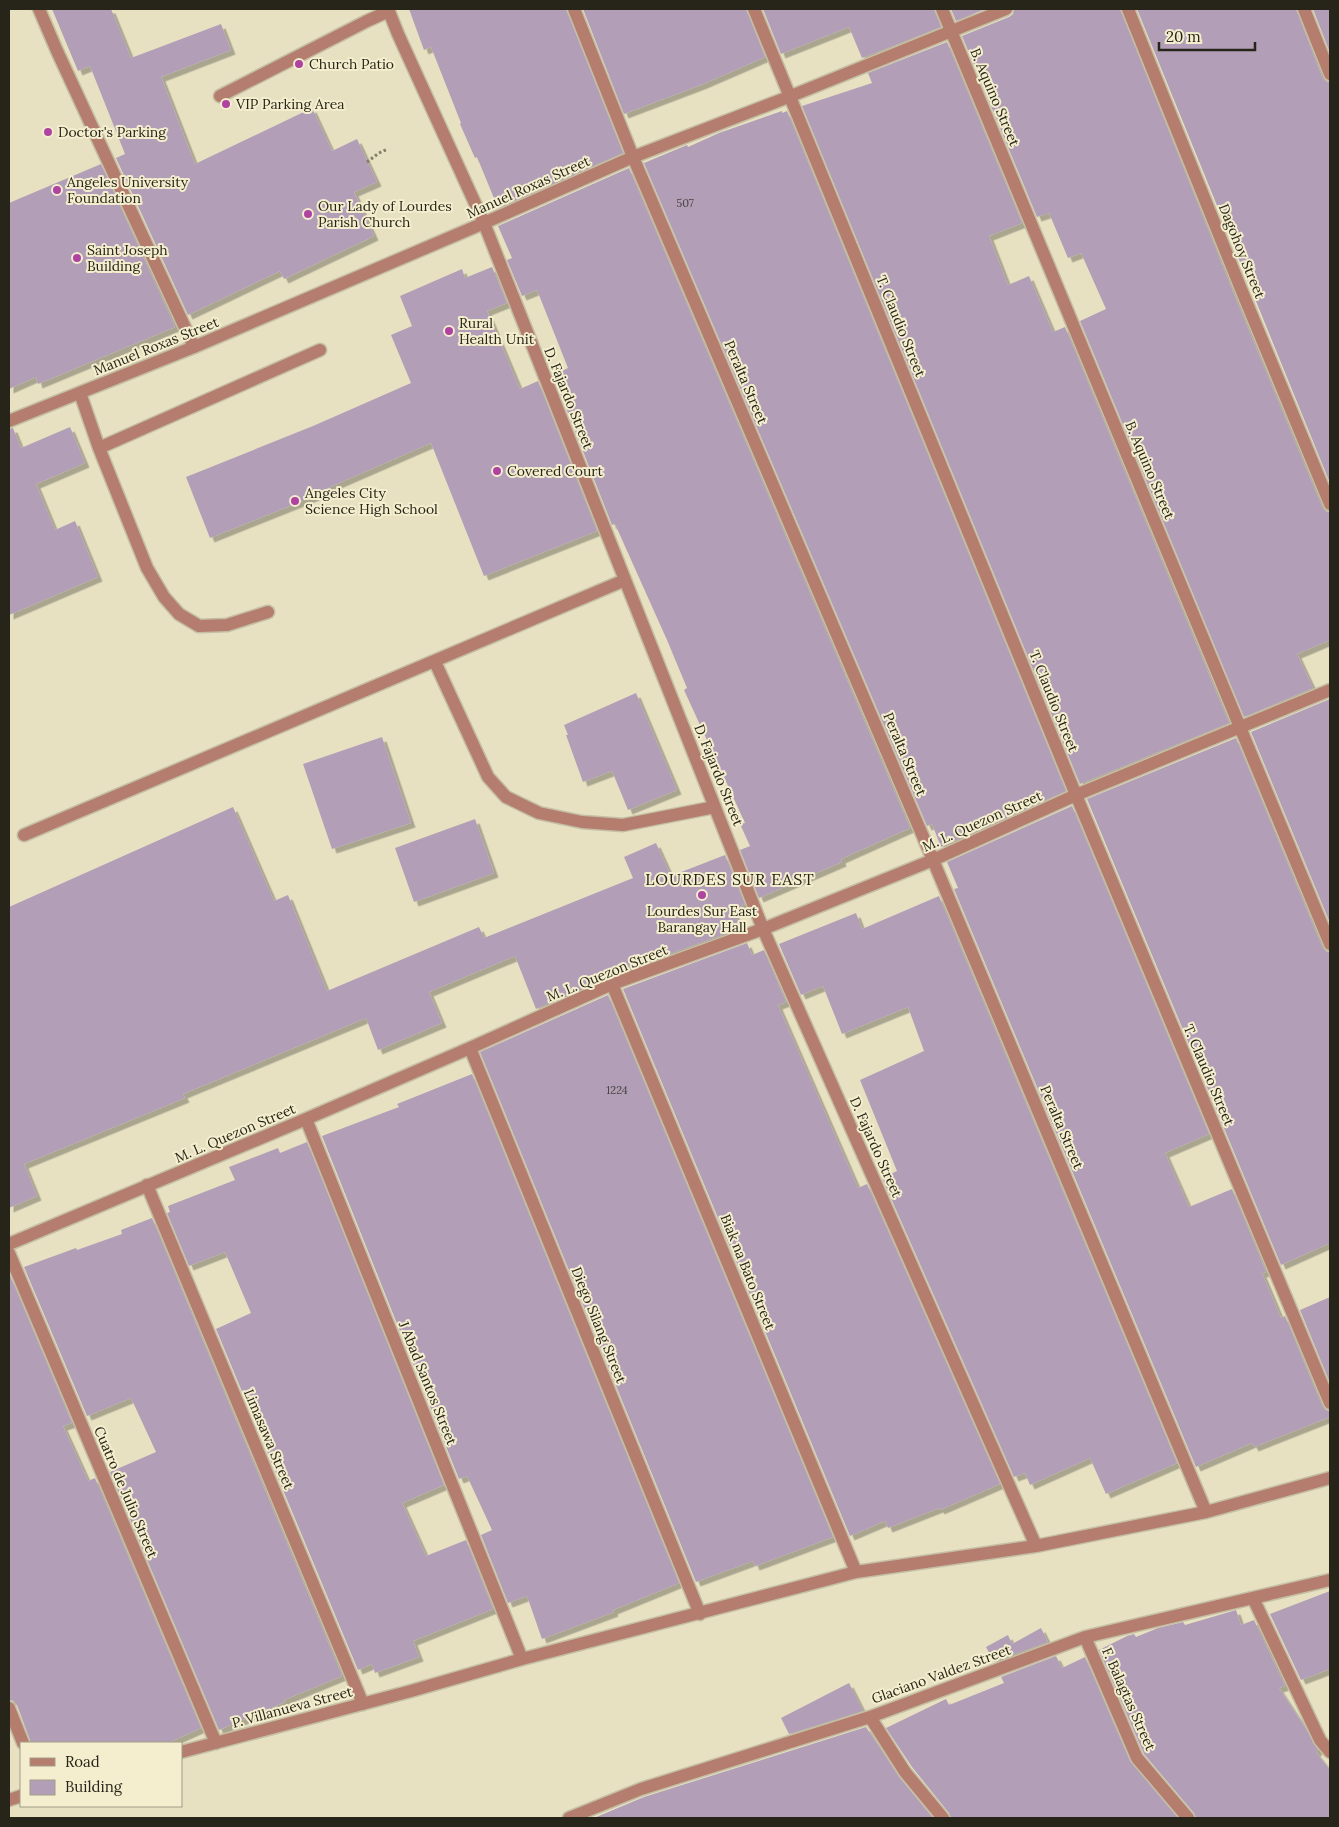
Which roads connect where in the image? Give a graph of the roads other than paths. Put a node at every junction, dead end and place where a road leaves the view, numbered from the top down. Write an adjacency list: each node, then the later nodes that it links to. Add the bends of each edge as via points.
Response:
1 (39, 9): 15 (street)
2 (574, 9): 13 (street, Peralta Street)
3 (754, 9): 12 (street, T. Claudio Street)
4 (942, 9): 9 (street, B. Aquino Street)
5 (1006, 9): 9 (street, Manuel Roxas Street)
6 (1128, 9): 20 (street, Dagohoy Street)
7 (1304, 9): 10 (street)
8 (389, 10): 11 (street); 14 (street, D. Fajardo Street)
9 (951, 32): 12 (street, Manuel Roxas Street); 25 (street, B. Aquino Street)
10 (1330, 74)
11 (220, 96)
12 (791, 96): 13 (street, Manuel Roxas Street); 26 (street, T. Claudio Street)
13 (633, 157): 14 (street, Manuel Roxas Street); 29 (street, Peralta Street)
14 (484, 223): 15 (street, Manuel Roxas Street); 21 (street, D. Fajardo Street)
15 (194, 347): 17 (street, Manuel Roxas Street)
16 (320, 350): 19 (street)
17 (80, 393): 18 (street, Manuel Roxas Street); 19 (street)
18 (9, 422)
19 (99, 448): 22 (street, via 147,568 164,597 179,614 199,626 227,625)
20 (1330, 504)
21 (625, 580): 23 (street); 27 (street, D. Fajardo Street)
22 (268, 612)
23 (435, 662): 27 (street, via 488,777 506,797 539,813 582,822 623,825); 28 (street)
24 (1330, 690): 25 (street, M. L. Quezon Street)
25 (1241, 728): 26 (street, M. L. Quezon Street); 31 (street, B. Aquino Street)
26 (1076, 795): 29 (street, M. L. Quezon Street); 38 (street, T. Claudio Street)
27 (715, 807): 30 (street, D. Fajardo Street)
28 (24, 835)
29 (933, 860): 30 (street, M. L. Quezon Street); 40 (street, Peralta Street)
30 (763, 929): 32 (street, M. L. Quezon Street); 41 (street, D. Fajardo Street)
31 (1330, 944)
32 (612, 984): 33 (street, M. L. Quezon Street); 42 (street, Biak na Bato Street)
33 (470, 1048): 34 (street, M. L. Quezon Street); 45 (street, Diego Silang Street)
34 (306, 1119): 35 (street, M. L. Quezon Street); 47 (street, J Abad Santos Street)
35 (146, 1185): 36 (street, M. L. Quezon Street); 48 (street, Limasawa Street)
36 (9, 1244)
37 (9, 1253): 52 (street, Cuatro de Julio Street)
38 (1330, 1403)
39 (1330, 1478): 40 (street, P. Villanueva Street)
40 (1206, 1512): 41 (street, P. Villanueva Street)
41 (1036, 1546): 42 (street, P. Villanueva Street)
42 (856, 1572): 45 (street, P. Villanueva Street)
43 (1330, 1580): 44 (street, Glaciano Valdez Street)
44 (1253, 1598): 46 (street, Glaciano Valdez Street); 54 (street, via 1320,1740)
45 (700, 1614): 47 (street, P. Villanueva Street)
46 (1085, 1637): 50 (street, Glaciano Valdez Street); 57 (street, F. Balagtas Street, via 1137,1758)
47 (522, 1659): 48 (street, P. Villanueva Street)
48 (363, 1704): 52 (street, P. Villanueva Street)
49 (9, 1708): 51 (street)
50 (870, 1716): 55 (street, Glaciano Valdez Street, via 641,1789); 56 (street, via 905,1772)
51 (23, 1742)
52 (216, 1743): 53 (street, P. Villanueva Street)
53 (182, 1752)
54 (1330, 1752)
55 (570, 1818)
56 (943, 1818)
57 (1188, 1818)

